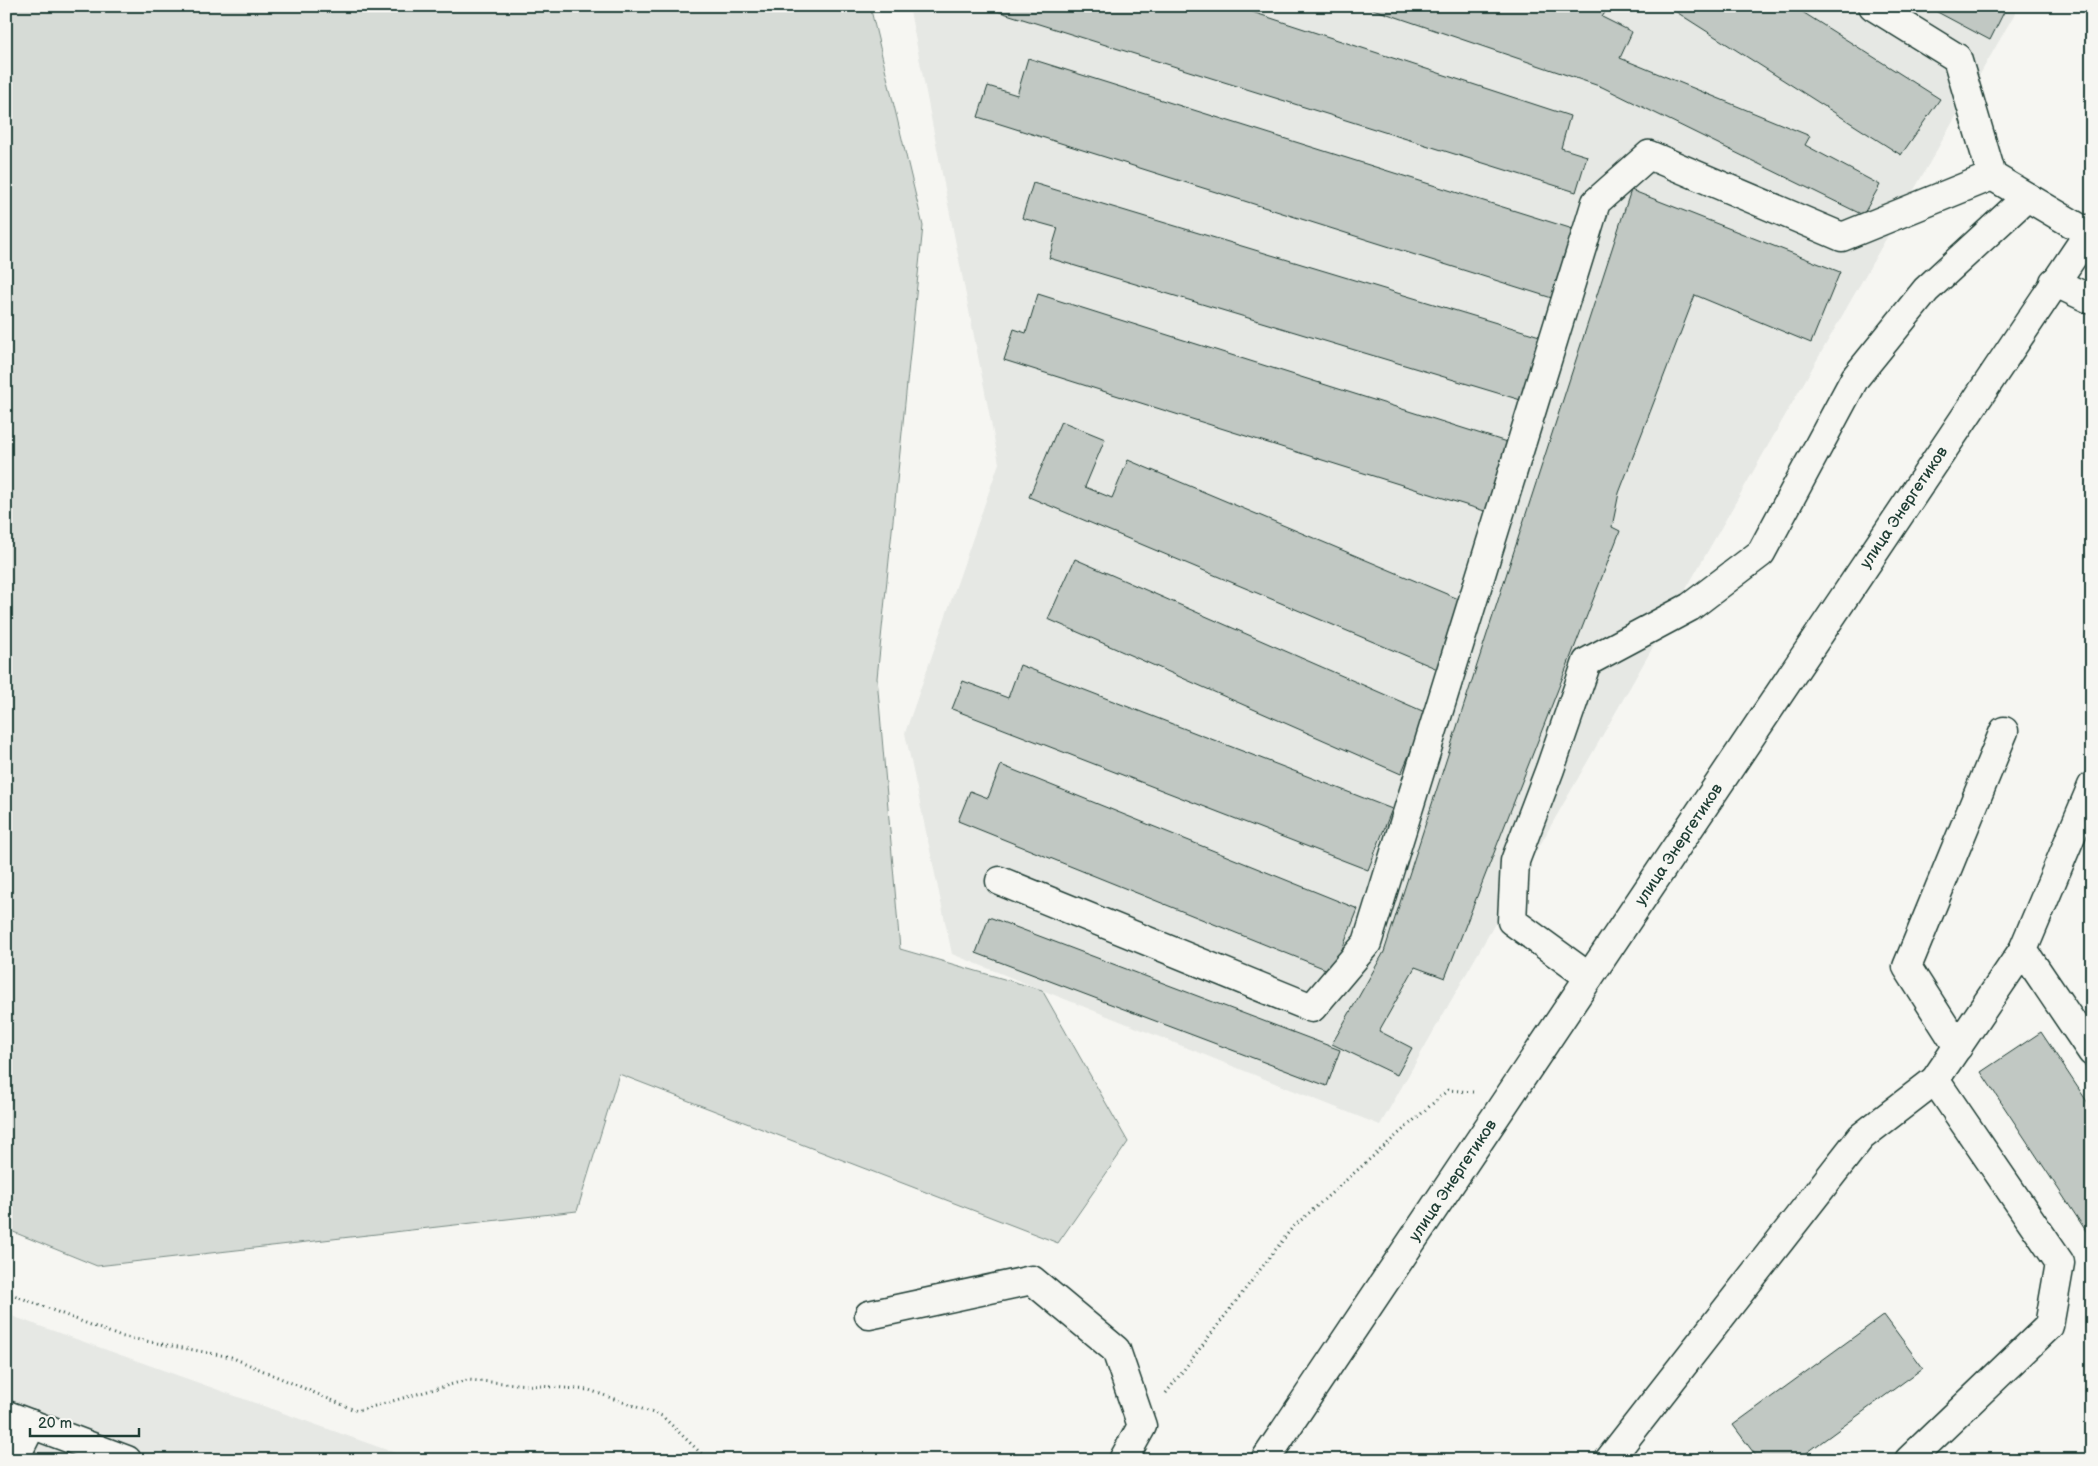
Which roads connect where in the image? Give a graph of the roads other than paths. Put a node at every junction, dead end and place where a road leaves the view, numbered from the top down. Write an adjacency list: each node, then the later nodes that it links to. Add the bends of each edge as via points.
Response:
1 (1873, 6): 2 (main road, via 1957,58)
2 (1992, 176): 3 (main road); 9 (main road, via 1842,237 1649,155 1596,202 1367,943 1312,1008)
3 (2027, 197): 4 (main road); 11 (main road, via 1926,290 1855,378 1761,553 1690,607 1587,662 1515,861 1512,921)
4 (2090, 231): 5 (main road, улица Энергетиков)
5 (2054, 282): 6 (main road); 11 (main road, улица Энергетиков)
6 (2092, 300)
7 (2004, 730): 12 (main road, via 1907,967)
8 (2092, 786): 10 (main road)
9 (1000, 881)
10 (2023, 950): 12 (main road); 13 (main road)
11 (1589, 977): 20 (main road, улица Энергетиков)
12 (1958, 1047): 14 (main road)
13 (2092, 1052)
14 (1935, 1080): 21 (main road, via 1862,1137); 22 (main road, via 2060,1263 2049,1326)
15 (869, 1315): 19 (main road, via 1032,1280 1116,1350 1142,1426)
16 (20, 1420): 17 (main road); 18 (main road)
17 (14, 1460)
18 (127, 1460)
19 (1123, 1460)
20 (1265, 1460)
21 (1609, 1460)
22 (1909, 1460)

